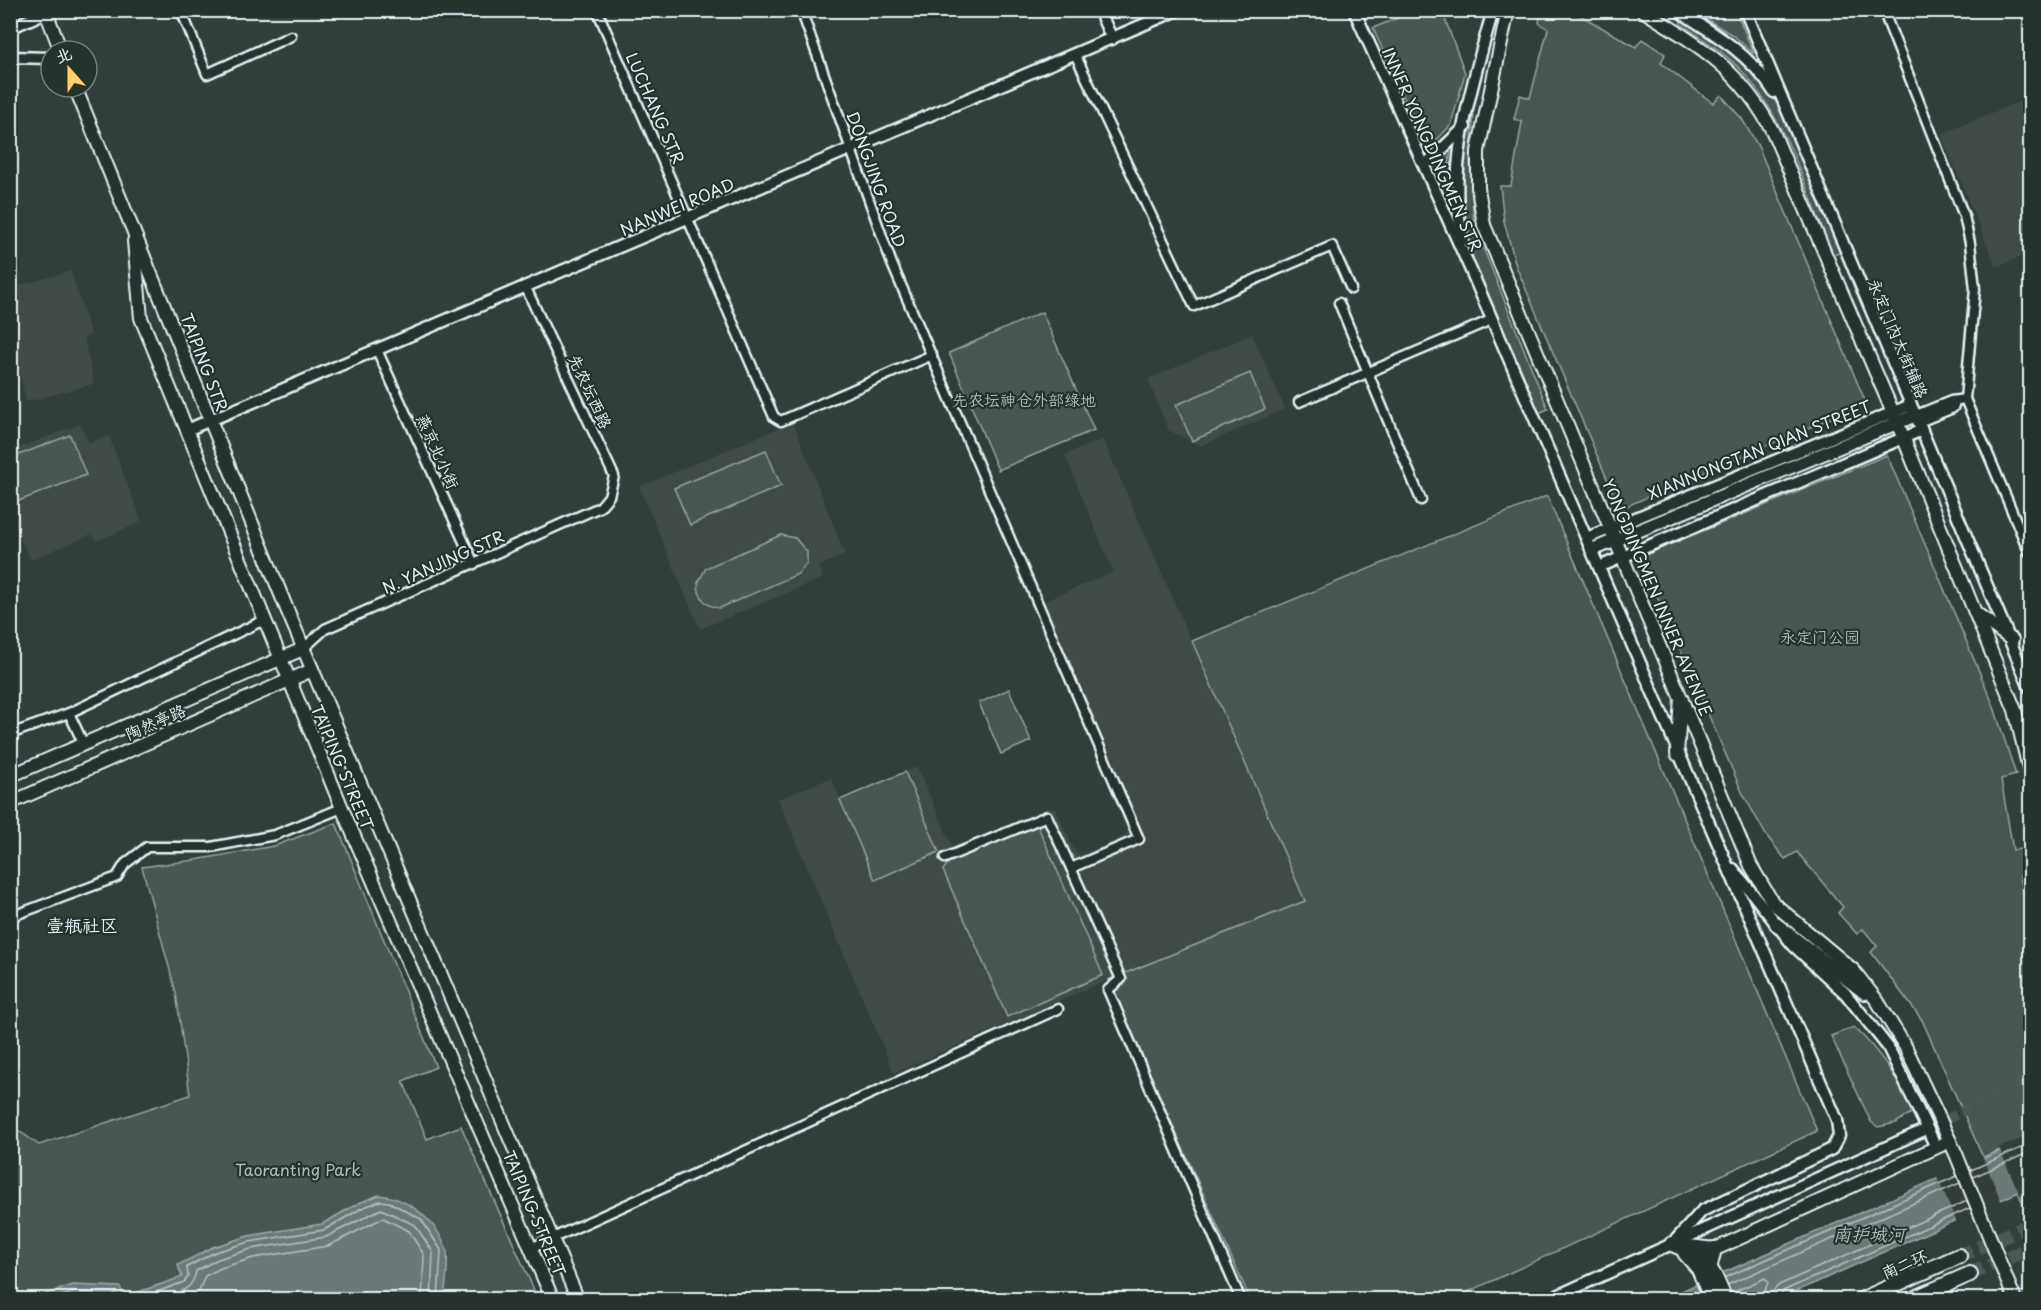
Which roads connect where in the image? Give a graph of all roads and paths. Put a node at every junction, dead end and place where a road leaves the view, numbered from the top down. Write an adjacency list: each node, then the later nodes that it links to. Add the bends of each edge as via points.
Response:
1 (181, 10): 15 (street, via 207,75)
2 (597, 10): 26 (street, LUCHANG STR)
3 (801, 10): 24 (street, DONGJING ROAD)
4 (1100, 10): 17 (street)
5 (1178, 10): 17 (street, NANWEI ROAD)
6 (1354, 10): 25 (street, INNER YONGDINGMEN STR)
7 (1493, 10): 23 (street)
8 (1508, 10): 45 (main road, YONGDINGMEN INNER AVENUE, via 1478,151 1484,225)
9 (1677, 10): 22 (street, via 1738,49 1764,75)
10 (1745, 10): 22 (street, 永定门内大街辅路)
11 (1883, 10): 36 (street, via 1957,193 1970,243 1975,289)
12 (47, 11): 14 (street); 16 (main road)
13 (1646, 13): 40 (main road, via 1704,48 1737,79 1762,111)
14 (11, 25)
15 (291, 36)
16 (57, 39)
17 (1112, 39): 18 (street, NANWEI ROAD)
18 (1075, 54): 24 (street, NANWEI ROAD); 30 (street, via 1194,306 1332,246)
19 (10, 57): 20 (street)
20 (39, 58)
21 (80, 99): 27 (main road, TAIPING STR)
22 (1792, 120): 38 (street, 永定门内大街辅路)
23 (1465, 127): 25 (street); 28 (street, via 1457,195)
24 (850, 150): 26 (street, NANWEI ROAD); 34 (street, DONGJING ROAD, via 892,264)
25 (1425, 165): 28 (street, INNER YONGDINGMEN STR)
26 (689, 217): 29 (street, NANWEI ROAD); 34 (street, LUCHANG STR, via 774,417 780,421)
27 (134, 237): 39 (main road, TAIPING STR, via 147,259); 41 (main road, TAIPING STREET, via 141,318)
28 (1469, 266): 32 (street)
29 (526, 288): 33 (street, NANWEI ROAD); 43 (street, 先农坛西路, via 614,476 609,496)
30 (1351, 289)
31 (1339, 303): 35 (street)
32 (1491, 320): 35 (street); 44 (street)
33 (377, 350): 39 (street, NANWEI ROAD); 48 (street, 燕京北小街)
34 (932, 355): 70 (street, DONGJING ROAD, via 1139,838)
35 (1369, 373): 37 (street); 42 (street)
36 (1965, 399): 38 (street, via 1950,401); 46 (street)
37 (1299, 402)
38 (1917, 418): 40 (main road, XIANNONGTAN QIAN STREET); 40 (street, XIANNONGTAN QIAN STREET); 51 (street, 永定门内大街辅路)
39 (210, 420): 41 (street, NANWEI ROAD); 52 (main road, TAIPING STR)
40 (1898, 426): 45 (main road, XIANNONGTAN QIAN STREET); 45 (street, XIANNONGTAN QIAN STREET); 49 (main road)
41 (187, 430): 50 (main road, TAIPING STREET)
42 (1421, 501)
43 (600, 507): 48 (street, N. YANJING STR)
44 (1587, 538): 45 (street, XIANNONGTAN QIAN STREET); 47 (street)
45 (1617, 543): 47 (main road, XIANNONGTAN QIAN STREET); 47 (street, XIANNONGTAN QIAN STREET); 58 (main road, YONGDINGMEN INNER AVENUE)
46 (2031, 554)
47 (1595, 558): 63 (street)
48 (474, 564): 52 (street, N. YANJING STR, via 325,629)
49 (1976, 613): 51 (main road); 64 (main road, via 2015,710)
50 (264, 620): 53 (main road, TAIPING STREET); 60 (street)
51 (2012, 640): 55 (street, 永定门内大街辅路)
52 (303, 650): 53 (main road, 陶然亭路); 54 (main road, TAIPING STREET)
53 (280, 660): 56 (main road, TAIPING STREET); 62 (main road, 陶然亭路)
54 (312, 669): 56 (main road, 陶然亭路); 78 (main road, TAIPING STREET)
55 (2025, 677): 57 (street); 59 (street)
56 (288, 680): 66 (main road, 陶然亭路); 67 (main road, TAIPING STREET)
57 (2031, 688)
58 (1681, 694): 63 (main road); 73 (main road, YONGDINGMEN INNER AVENUE, via 1751,866 1773,903 1853,970)
59 (2031, 696)
60 (69, 713): 61 (street); 62 (street)
61 (10, 734)
62 (84, 745): 65 (main road, 陶然亭路)
63 (1677, 754): 68 (street)
64 (2031, 773)
65 (10, 776)
66 (10, 803)
67 (342, 808): 71 (street, via 275,835 211,847 147,847 125,864 117,877); 80 (main road, TAIPING STREET)
68 (1724, 857): 72 (street); 79 (street, via 1837,1120 1839,1136 1836,1145 1821,1156 1702,1211)
69 (945, 858): 70 (street, via 1047,816)
70 (1071, 868): 87 (street, via 1121,979 1108,990)
71 (10, 917)
72 (1776, 924): 73 (main road); 77 (street, via 1845,993 1888,1047)
73 (1878, 1002): 76 (main road, YONGDINGMEN INNER AVENUE, via 1905,1046)
74 (1058, 1009): 78 (street)
75 (1922, 1134): 79 (street, via 1712,1231)
76 (1950, 1142): 77 (main road); 93 (main road, YONGDINGMEN INNER AVENUE, bridge)
77 (1936, 1147): 81 (main road)
78 (552, 1239): 80 (street); 86 (main road, TAIPING STREET)
79 (1672, 1244): 81 (main road); 83 (highway, via 1693,1252); 88 (street)
80 (531, 1248): 85 (main road, TAIPING STREET)
81 (1714, 1249): 83 (highway)
82 (1959, 1256): 91 (highway, 南二环)
83 (1705, 1267): 89 (highway); 90 (highway)
84 (1970, 1274): 92 (highway)
85 (553, 1299)
86 (578, 1299)
87 (1241, 1299)
88 (1548, 1299)
89 (1712, 1299)
90 (1725, 1299)
91 (1861, 1299)
92 (1911, 1299)
93 (2015, 1299)

